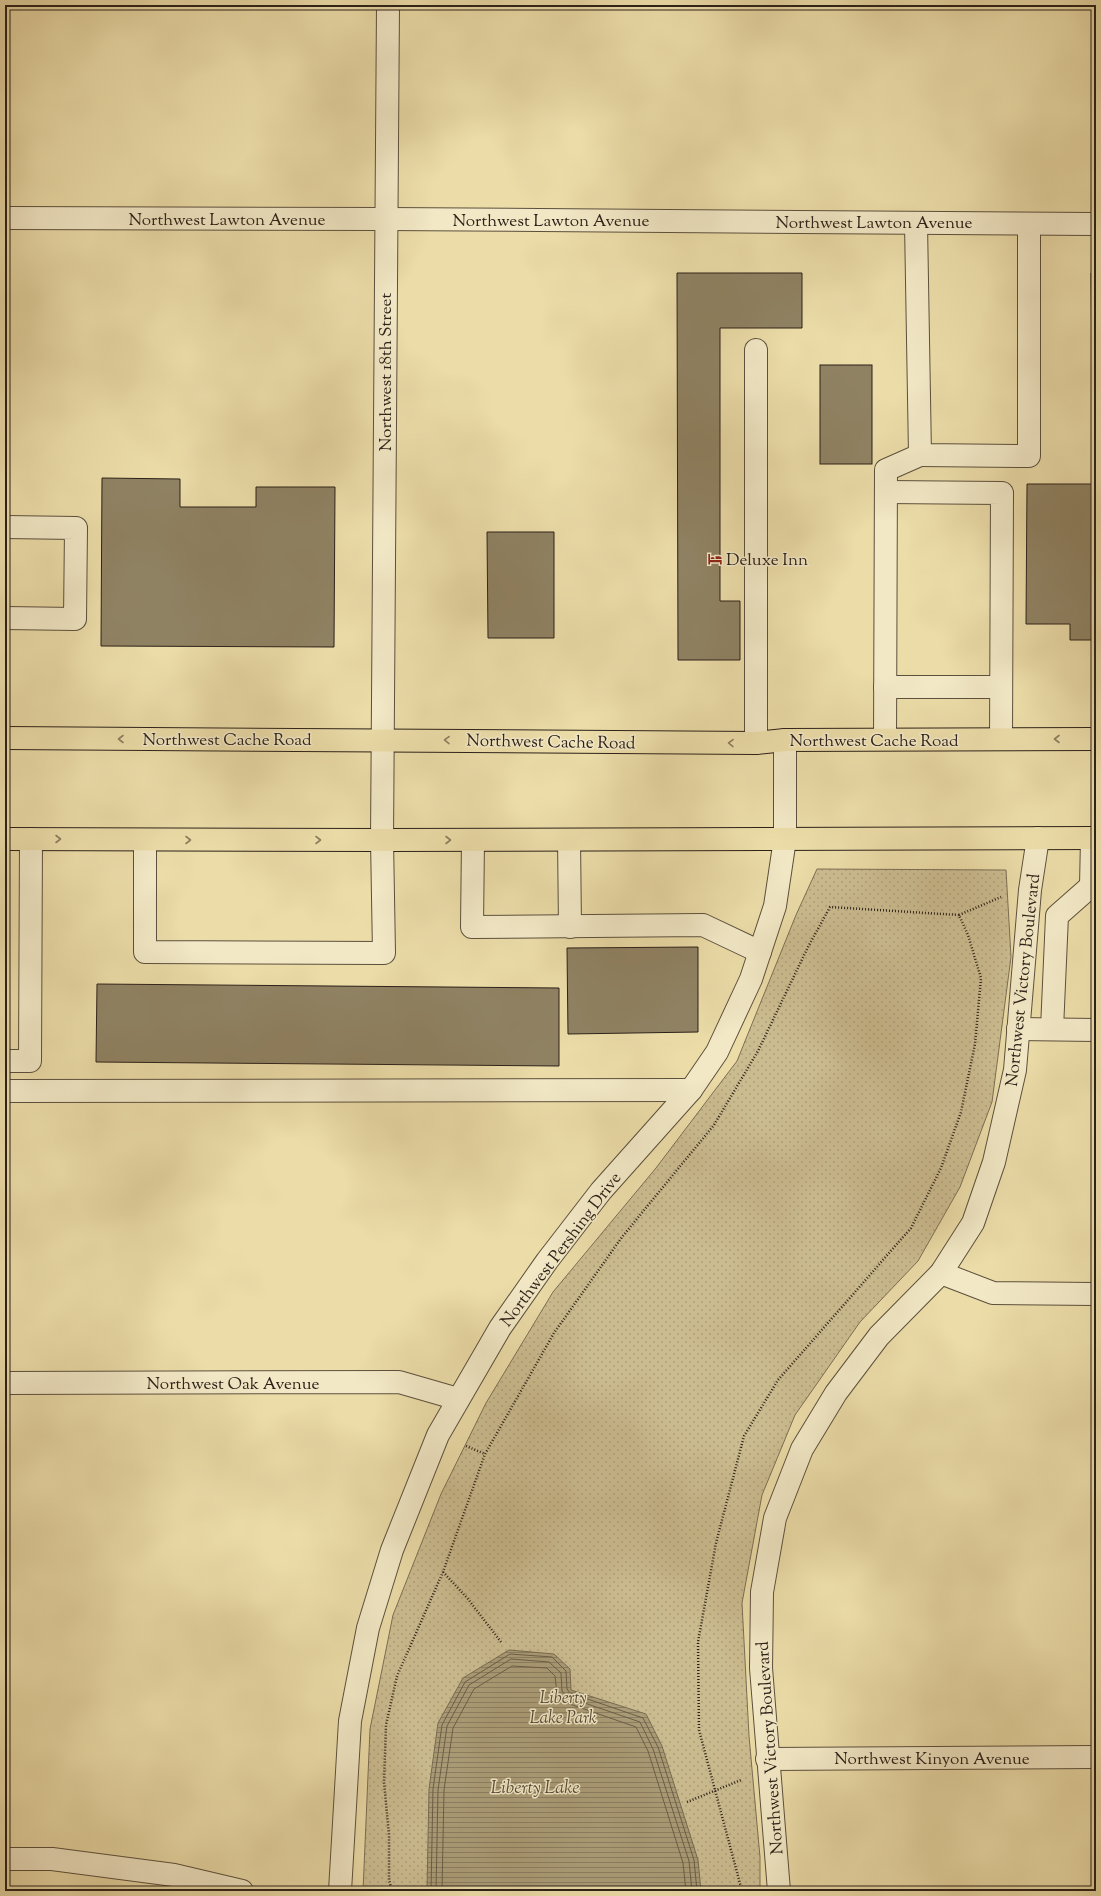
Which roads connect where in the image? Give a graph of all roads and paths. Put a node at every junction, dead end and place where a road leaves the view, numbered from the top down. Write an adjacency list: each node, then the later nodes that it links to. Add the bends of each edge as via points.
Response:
1 (388, 5): 3 (street, Northwest 18th Street)
2 (5, 218): 3 (street, Northwest Lawton Avenue)
3 (386, 219): 4 (street, Northwest Lawton Avenue); 18 (street, Northwest 18th Street)
4 (916, 223): 5 (street, Northwest Lawton Avenue); 8 (street)
5 (1028, 224): 6 (street, Northwest Lawton Avenue); 8 (street, via 1028,456)
6 (1096, 224)
7 (756, 350): 20 (street)
8 (920, 455): 9 (street, via 886,470)
9 (886, 492): 12 (street); 13 (street, via 1002,493)
10 (5, 527): 11 (street, via 76,528 75,619)
11 (5, 618)
12 (885, 687): 13 (street); 15 (street)
13 (1001, 687): 16 (street)
14 (5, 738): 18 (main road, Northwest Cache Road, one-way to 14)
15 (885, 739): 16 (main road, Northwest Cache Road); 19 (main road, Northwest Cache Road)
16 (1001, 739): 17 (main road, Northwest Cache Road, one-way to 16)
17 (1096, 739)
18 (383, 740): 20 (main road, Northwest Cache Road, one-way to 18); 27 (street, Northwest 18th Street)
19 (785, 740): 20 (main road, Northwest Cache Road); 25 (street, Northwest Pershing Drive)
20 (756, 743)
21 (1038, 838): 22 (main road); 25 (main road); 31 (street, Northwest Victory Boulevard)
22 (1094, 838): 30 (street)
23 (5, 839): 24 (main road)
24 (31, 839): 26 (main road, one-way to 26); 38 (street, via 30,1060)
25 (785, 839): 29 (main road); 34 (street, Northwest Pershing Drive, via 776,906)
26 (145, 840): 27 (main road, one-way to 27); 27 (street, Northwest 18th Street, via 145,952 384,953)
27 (382, 840): 28 (main road, one-way to 28)
28 (473, 840): 29 (main road); 33 (street, via 472,927)
29 (569, 840): 33 (street)
30 (1094, 886): 36 (street, via 1057,916)
31 (1030, 890): 32 (path, via 999,897); 35 (street, Northwest Victory Boulevard)
32 (959, 915): 45 (path, via 830,907 758,1051 714,1125 622,1237 554,1333 485,1454); 49 (path, via 981,978 975,1044 962,1104 941,1168 911,1228 778,1380 744,1436 716,1544 698,1642 699,1730)
33 (570, 927): 34 (street, via 703,925)
34 (760, 952): 39 (street, Northwest Pershing Drive, via 751,979 718,1052)
35 (1018, 1029): 36 (street); 41 (street, Northwest Victory Boulevard, via 1015,1070 994,1162 973,1223)
36 (1052, 1029): 37 (street)
37 (1096, 1030)
38 (5, 1060)
39 (692, 1090): 40 (street); 44 (street, Northwest Pershing Drive, via 601,1191 547,1261 500,1328)
40 (5, 1091)
41 (941, 1273): 42 (street, via 993,1293); 48 (street, Northwest Victory Boulevard, via 880,1336 836,1393 802,1449 775,1518 762,1592 761,1668)
42 (1096, 1294)
43 (5, 1383): 44 (street, Northwest Oak Avenue, via 399,1382)
44 (458, 1399): 53 (street, Northwest Pershing Drive, via 438,1434 392,1550 368,1628 350,1721)
45 (443, 1572): 46 (path, via 468,1599); 54 (path, via 397,1676 386,1725 384,1782 389,1835 389,1880)
46 (501, 1642)
47 (1096, 1757): 48 (street, Northwest Kinyon Avenue)
48 (767, 1759): 49 (path, via 745,1778); 56 (street, Northwest Victory Boulevard)
49 (714, 1791): 50 (path); 55 (path)
50 (687, 1802)
51 (5, 1859): 52 (street, via 52,1858 174,1875)
52 (242, 1891)
53 (340, 1891)
54 (392, 1891)
55 (742, 1891)
56 (779, 1891)

